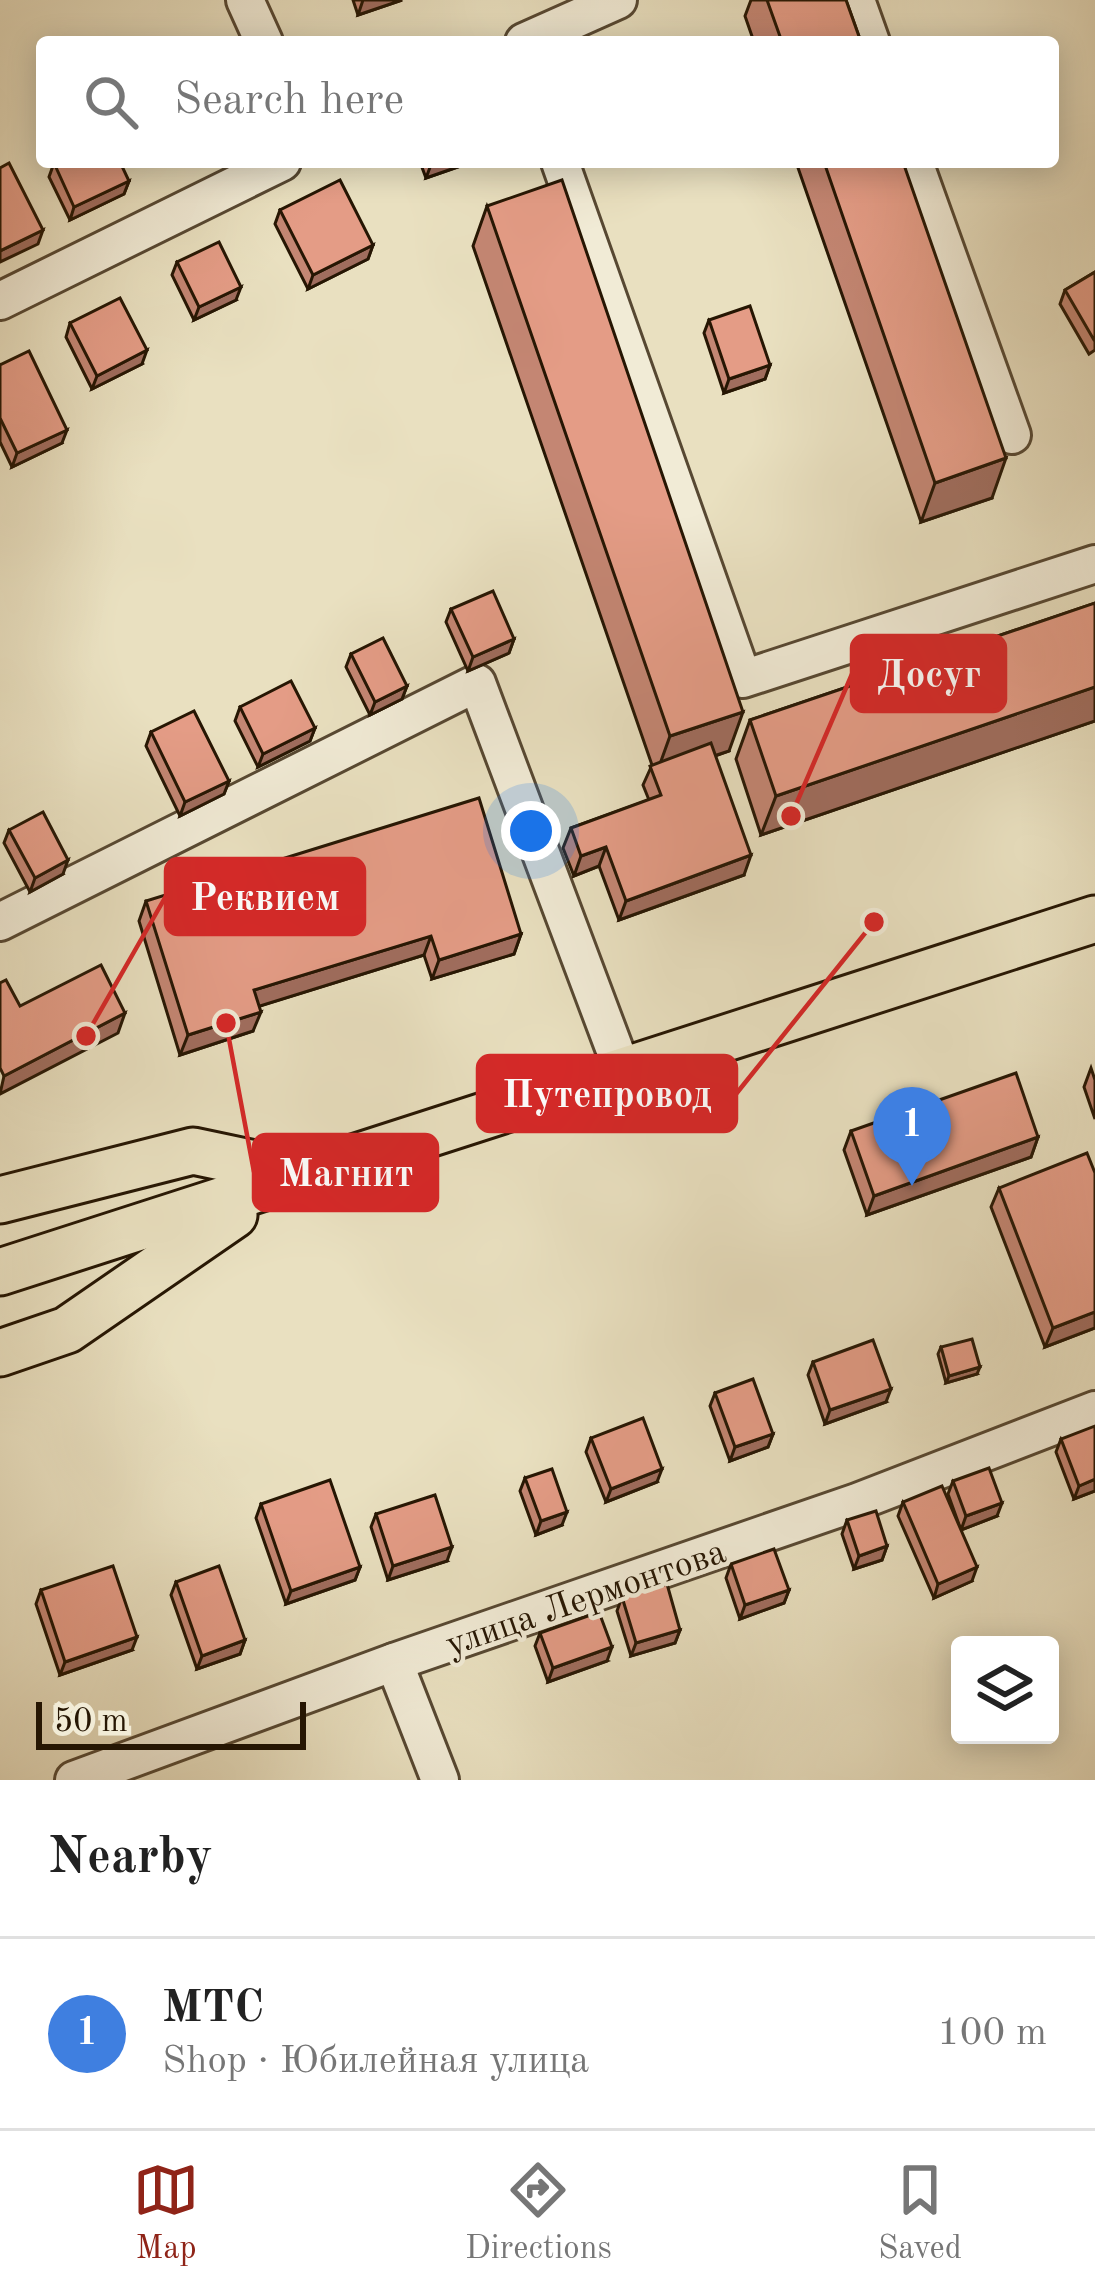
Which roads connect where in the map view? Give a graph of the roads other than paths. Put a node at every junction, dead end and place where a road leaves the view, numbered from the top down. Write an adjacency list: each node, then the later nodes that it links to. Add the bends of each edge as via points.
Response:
1 (245, 0): 4 (street)
2 (618, 0): 5 (street)
3 (856, 0): 6 (street)
4 (261, 36)
5 (537, 36)
6 (869, 36)
7 (270, 168): 10 (street)
8 (562, 168): 12 (street, via 742,679)
9 (916, 168): 11 (street)
10 (0, 301)
11 (1012, 435)
12 (1095, 564)
13 (1095, 919): 15 (main road)
14 (0, 922): 15 (street, via 477,683)
15 (622, 1069): 16 (main road)
16 (304, 1175): 17 (main road, via 193,1151); 18 (main road); 19 (main road, via 207,1231 68,1330)
17 (0, 1200)
18 (0, 1272)
19 (0, 1353)
20 (1095, 1410): 21 (street, улица Лермонтова, via 857,1502)
21 (394, 1662): 22 (street, улица Лермонтова); 23 (street)
22 (74, 1780)
23 (440, 1780)

